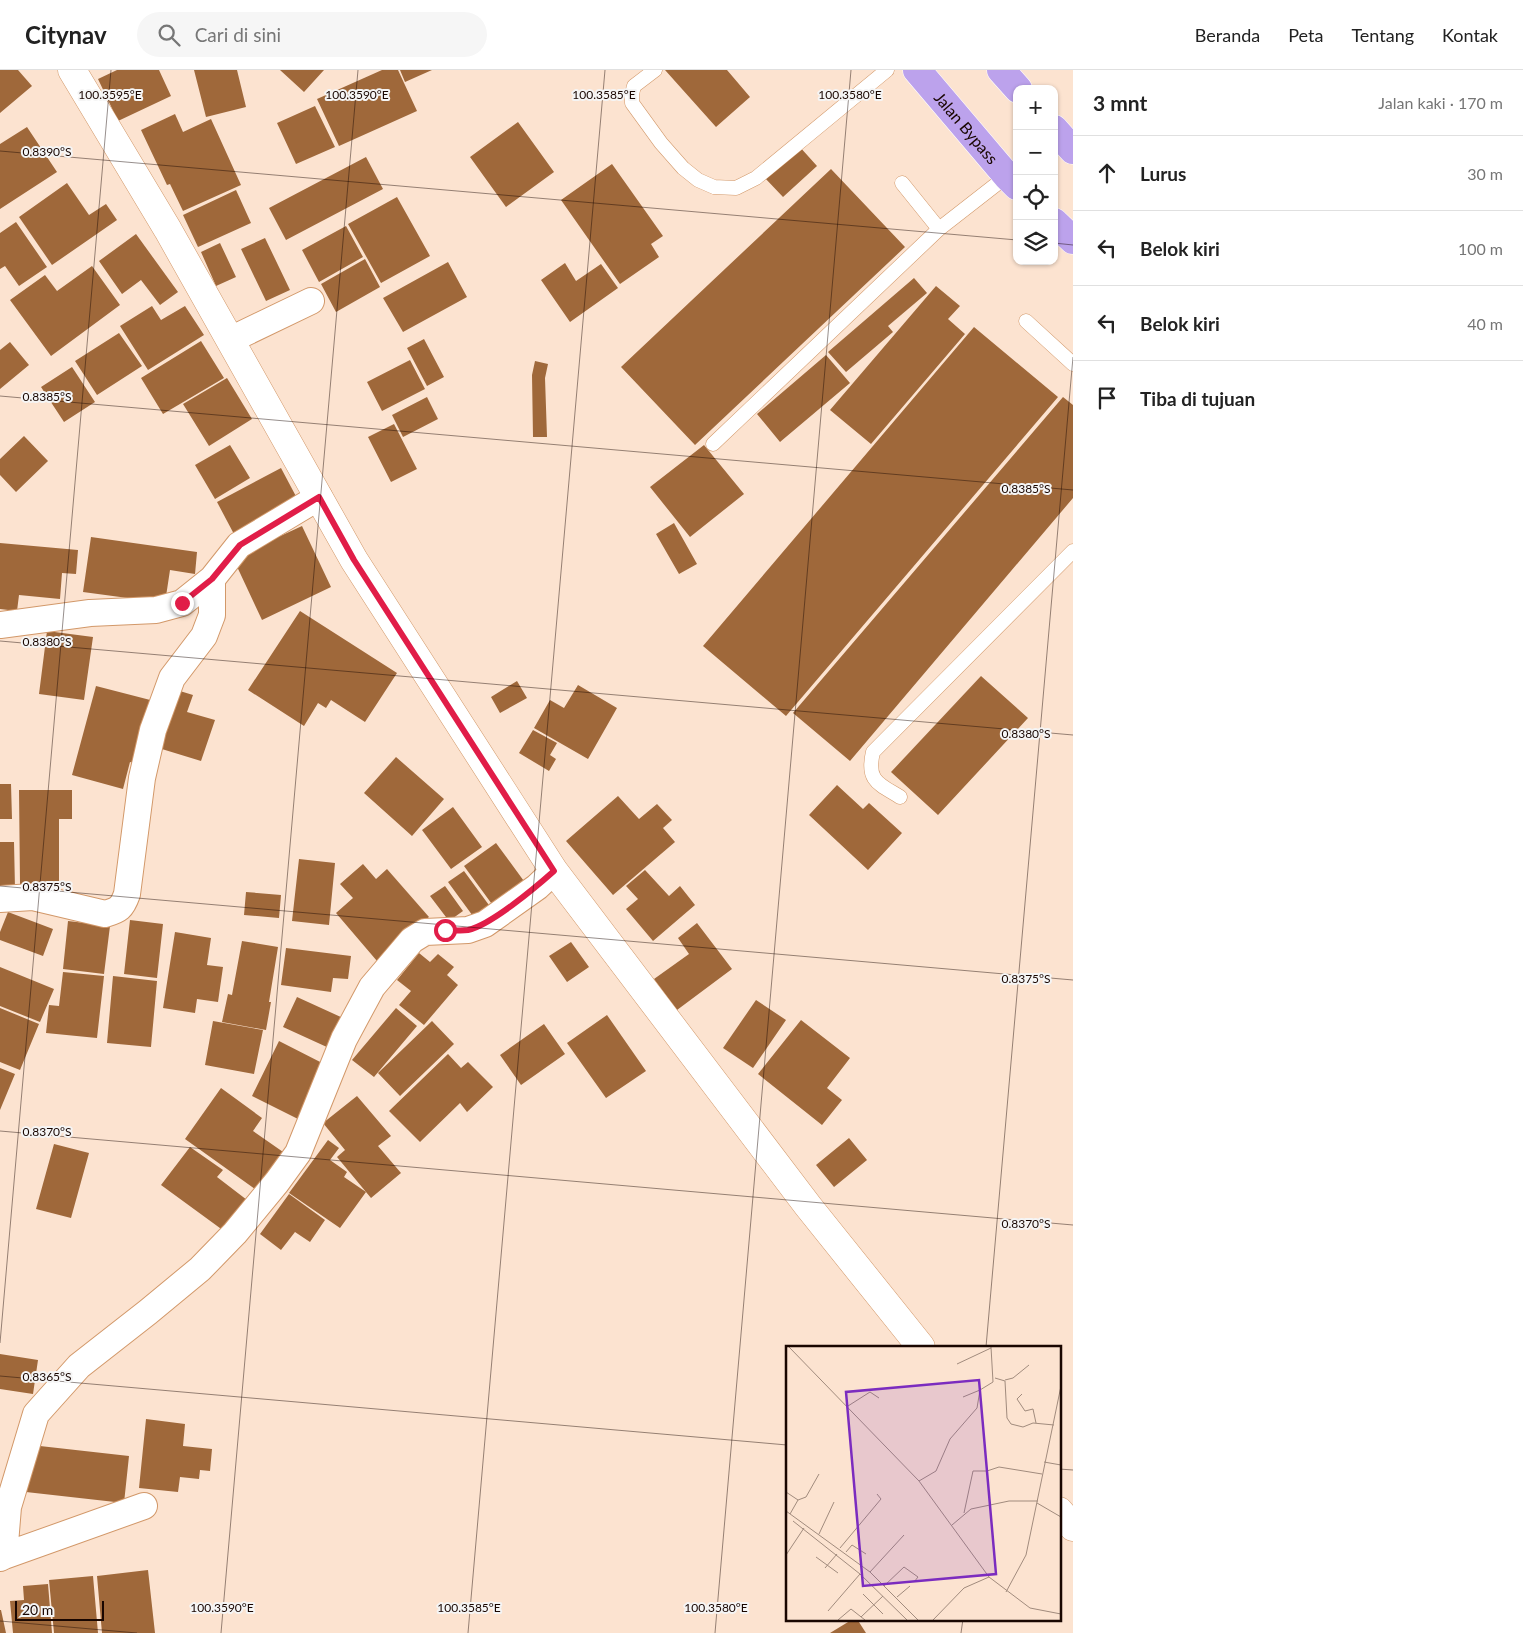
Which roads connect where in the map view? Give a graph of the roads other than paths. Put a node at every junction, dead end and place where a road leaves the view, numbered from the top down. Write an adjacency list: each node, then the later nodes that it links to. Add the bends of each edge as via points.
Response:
1 (72, 70): 16 (street)
2 (655, 70): 3 (lane, via 634,86 632,103 683,168 714,187 736,188 756,178)
3 (887, 70)
4 (916, 70): 9 (highway, Jalan Bypass)
5 (1001, 70): 6 (highway)
6 (1014, 85)
7 (1055, 130): 8 (highway)
8 (1073, 150)
9 (1012, 181): 12 (lane)
10 (902, 182): 12 (lane)
11 (1058, 226): 13 (highway)
12 (939, 229): 18 (lane)
13 (1073, 240)
14 (311, 301): 16 (street)
15 (1026, 321): 17 (lane)
16 (230, 340): 19 (street)
17 (1073, 364)
18 (713, 444)
19 (319, 497): 21 (street, via 240,545); 24 (street, via 354,560)
20 (1073, 551): 23 (lane, via 873,752 871,769 875,782)
21 (212, 579): 22 (street, via 182,603 156,610 90,613); 25 (street, via 212,615 204,636 172,678 153,730 142,778 123,905 105,914 33,897)
22 (0, 625)
23 (900, 798)
24 (554, 871): 26 (street, via 808,1206); 28 (street, via 485,924 468,930 425,932 412,940 372,987 344,1038 298,1153 277,1182 200,1268 79,1366 36,1414 8,1507)
25 (0, 898)
26 (920, 1346)
27 (144, 1506): 28 (street)
28 (2, 1557)

